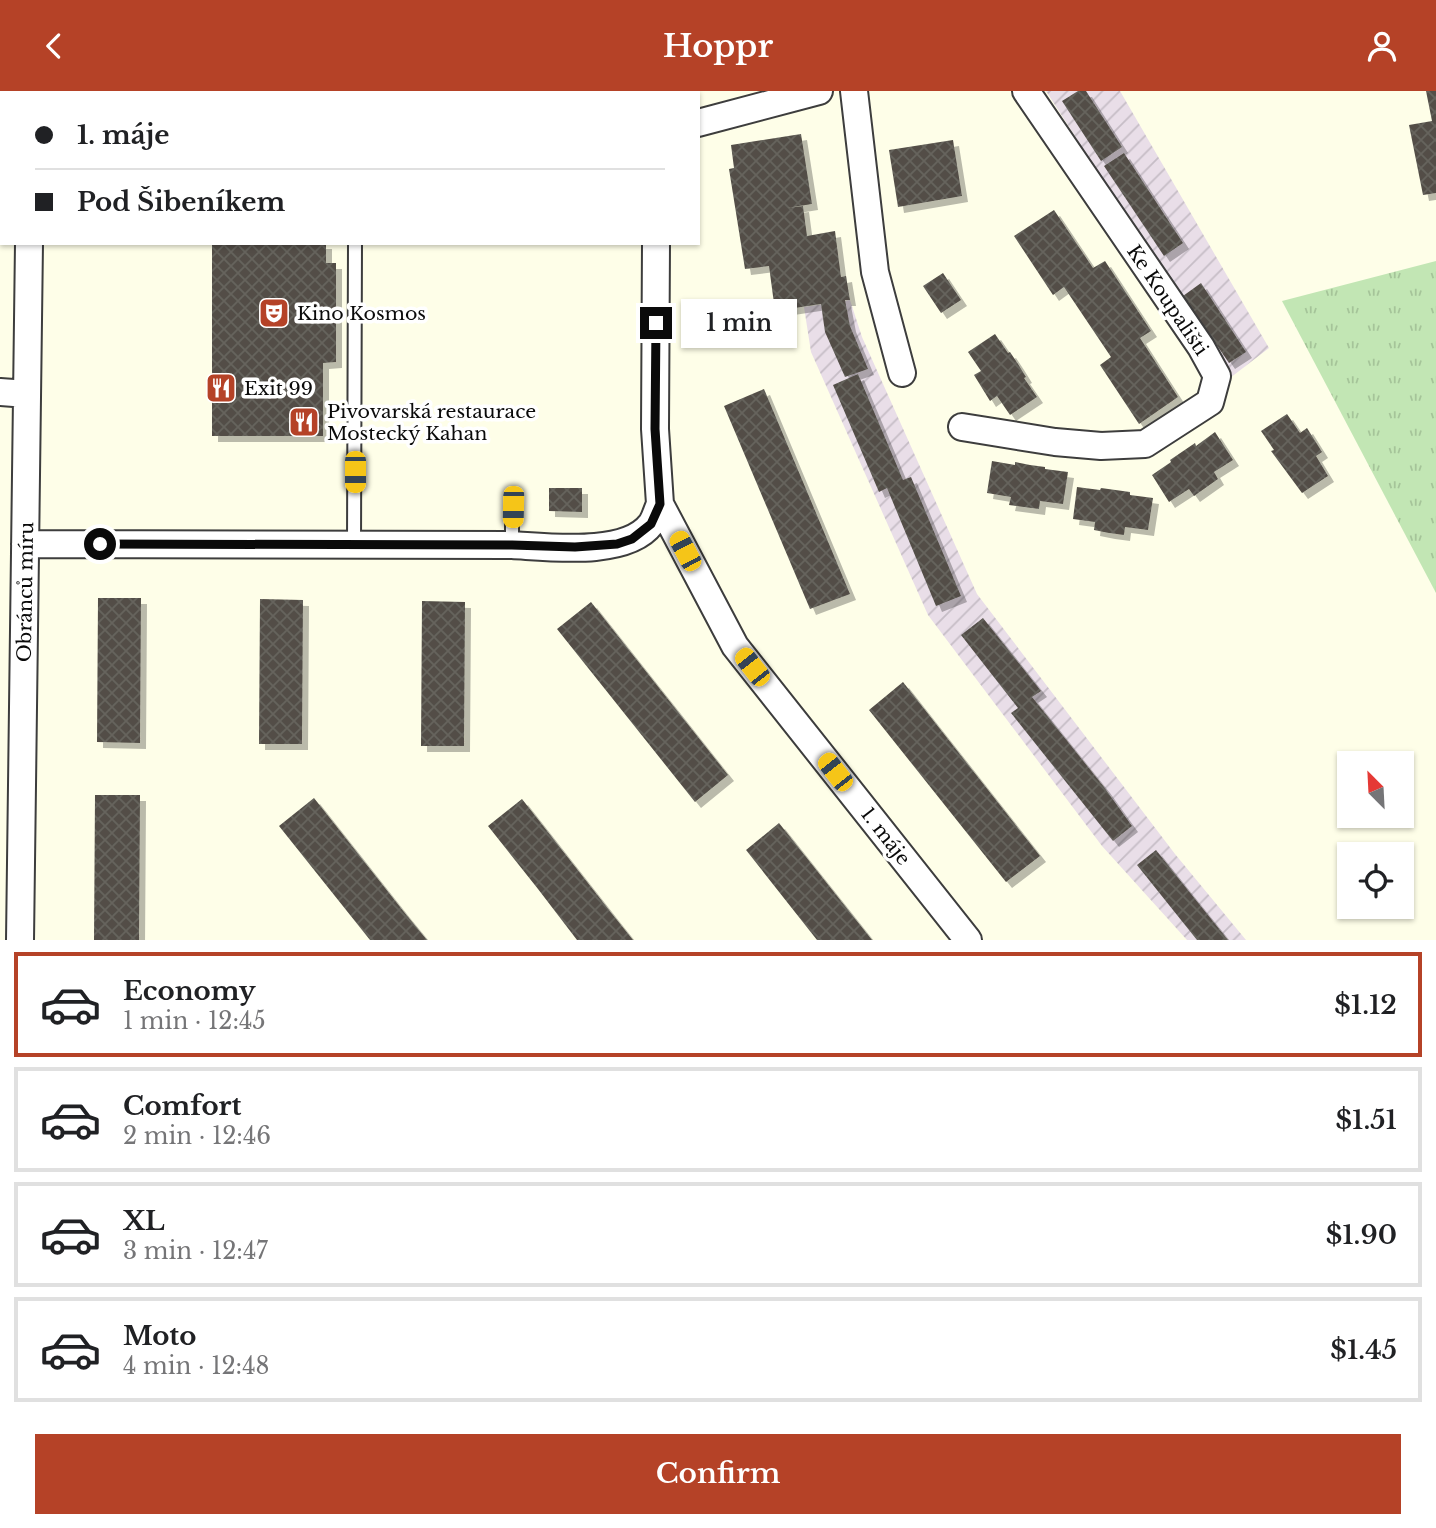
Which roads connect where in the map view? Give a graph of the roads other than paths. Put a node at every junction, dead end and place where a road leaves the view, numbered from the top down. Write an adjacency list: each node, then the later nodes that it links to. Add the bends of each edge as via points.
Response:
1 (819, 91): 4 (street)
2 (854, 91): 8 (street, via 875,272)
3 (1026, 91): 11 (street, Ke Koupališti, via 1217,376 1210,402 1145,444 1055,442)
4 (700, 122)
5 (29, 245): 10 (street, Obránců míru)
6 (355, 245): 15 (lane)
7 (656, 245): 12 (street, via 655,429)
8 (902, 373)
9 (0, 392): 10 (street)
10 (27, 394): 14 (street, Obránců míru)
11 (962, 427)
12 (660, 504): 16 (street, via 651,524 617,544); 18 (street, 1. máje, via 735,646)
13 (513, 507): 16 (lane)
14 (25, 544): 15 (street); 17 (street, Obránců míru)
15 (354, 545): 16 (street)
16 (512, 545)
17 (20, 940)
18 (968, 940)

